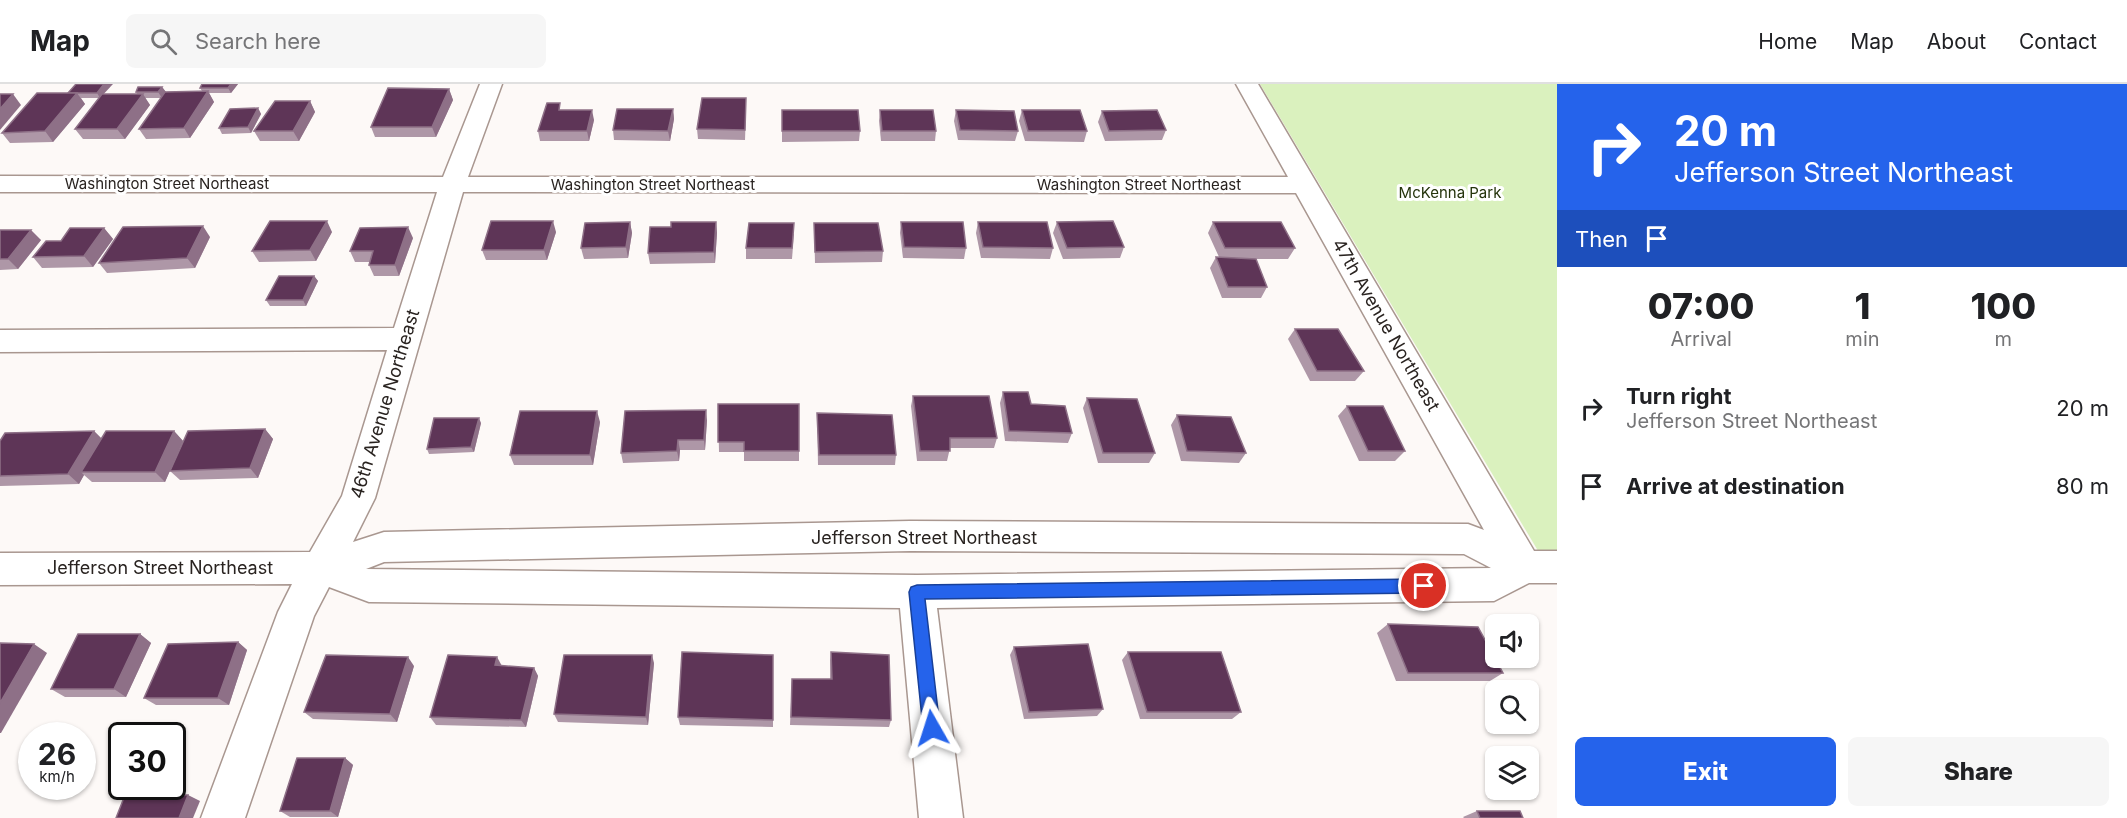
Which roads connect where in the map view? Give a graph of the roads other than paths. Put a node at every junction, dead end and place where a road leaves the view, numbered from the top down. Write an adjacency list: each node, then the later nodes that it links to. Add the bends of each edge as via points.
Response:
1 (491, 84): 4 (street, 46th Avenue Northeast)
2 (1247, 84): 5 (street, 47th Avenue Northeast)
3 (0, 184): 4 (street, Washington Street Northeast)
4 (452, 184): 5 (street, Washington Street Northeast); 6 (street, 46th Avenue Northeast)
5 (1306, 185): 8 (street, 47th Avenue Northeast)
6 (405, 339): 7 (street); 9 (street, 46th Avenue Northeast, via 358,498)
7 (0, 341)
8 (1540, 567): 9 (street, Jefferson Street Northeast, via 1468,539 910,536 384,547); 11 (street, Jefferson Street Northeast, via 1494,585)
9 (321, 568): 10 (street, Jefferson Street Northeast); 11 (street, Jefferson Street Northeast, via 369,586); 12 (street, 46th Avenue Northeast, via 297,612)
10 (0, 569)
11 (917, 592): 13 (street)
12 (223, 818)
13 (941, 818)

